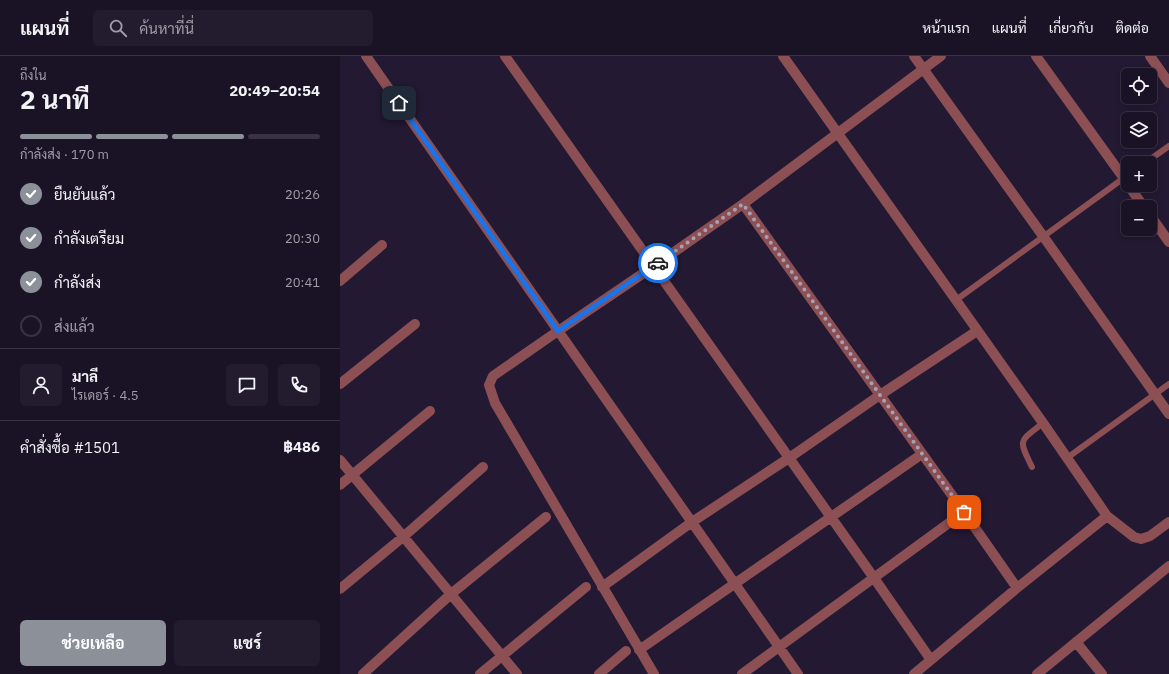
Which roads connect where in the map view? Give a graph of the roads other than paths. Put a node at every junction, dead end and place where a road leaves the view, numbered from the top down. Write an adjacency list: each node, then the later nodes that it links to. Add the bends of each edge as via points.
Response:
1 (366, 56): 24 (street)
2 (505, 56): 20 (street)
3 (783, 56): 10 (street)
4 (914, 56): 8 (street)
5 (941, 56): 8 (street)
6 (1036, 56): 13 (street)
7 (1150, 56): 9 (street)
8 (923, 69): 10 (street); 17 (street)
9 (1169, 83)
10 (838, 132): 15 (street); 22 (street)
11 (1169, 146): 12 (lane)
12 (1155, 156)
13 (1121, 173)
14 (1121, 185): 17 (lane)
15 (743, 204): 20 (street); 29 (street)
16 (1157, 225): 18 (street)
17 (1043, 236): 22 (lane); 28 (street)
18 (1169, 242)
19 (382, 245): 21 (street)
20 (654, 266): 24 (street); 34 (street)
21 (340, 281)
22 (956, 300): 25 (street)
23 (415, 324): 26 (street)
24 (558, 331): 45 (street); 52 (street, via 493,376 489,385 495,403)
25 (977, 331): 29 (street); 32 (street)
26 (340, 384)
27 (1169, 384): 28 (lane)
28 (1155, 394): 31 (street); 35 (lane)
29 (880, 395): 33 (street); 34 (street)
30 (430, 411): 39 (street)
31 (1169, 414)
32 (1043, 424): 35 (street); 38 (lane, via 1022,443)
33 (922, 454): 41 (street); 44 (street)
34 (789, 458): 44 (street); 45 (street)
35 (1067, 458): 42 (street)
36 (340, 460): 39 (street)
37 (483, 467): 47 (street)
38 (1032, 467)
39 (352, 475): 40 (street); 47 (street)
40 (340, 485)
41 (964, 512): 49 (street); 53 (street)
42 (1107, 516): 46 (street, via 1134,537 1141,539 1150,536); 53 (street)
43 (546, 517): 55 (street)
44 (831, 517): 49 (street); 50 (street)
45 (692, 522): 50 (street); 52 (street)
46 (1169, 522)
47 (403, 537): 54 (street); 55 (street)
48 (1169, 566): 56 (street)
49 (874, 578): 57 (street); 61 (street)
50 (735, 584): 57 (street); 58 (street)
51 (586, 587): 60 (street)
52 (602, 587): 58 (street)
53 (1017, 588): 61 (street)
54 (340, 589)
55 (451, 594): 60 (street); 62 (street)
56 (1076, 642): 70 (street); 71 (street)
57 (779, 647): 67 (street); 68 (street)
58 (640, 650): 66 (street)
59 (626, 651): 65 (street)
60 (502, 656): 63 (street); 64 (street)
61 (931, 660): 69 (street)
62 (363, 674)
63 (480, 674)
64 (517, 674)
65 (599, 674)
66 (654, 674)
67 (742, 674)
68 (798, 674)
69 (914, 674)
70 (1037, 674)
71 (1102, 674)

